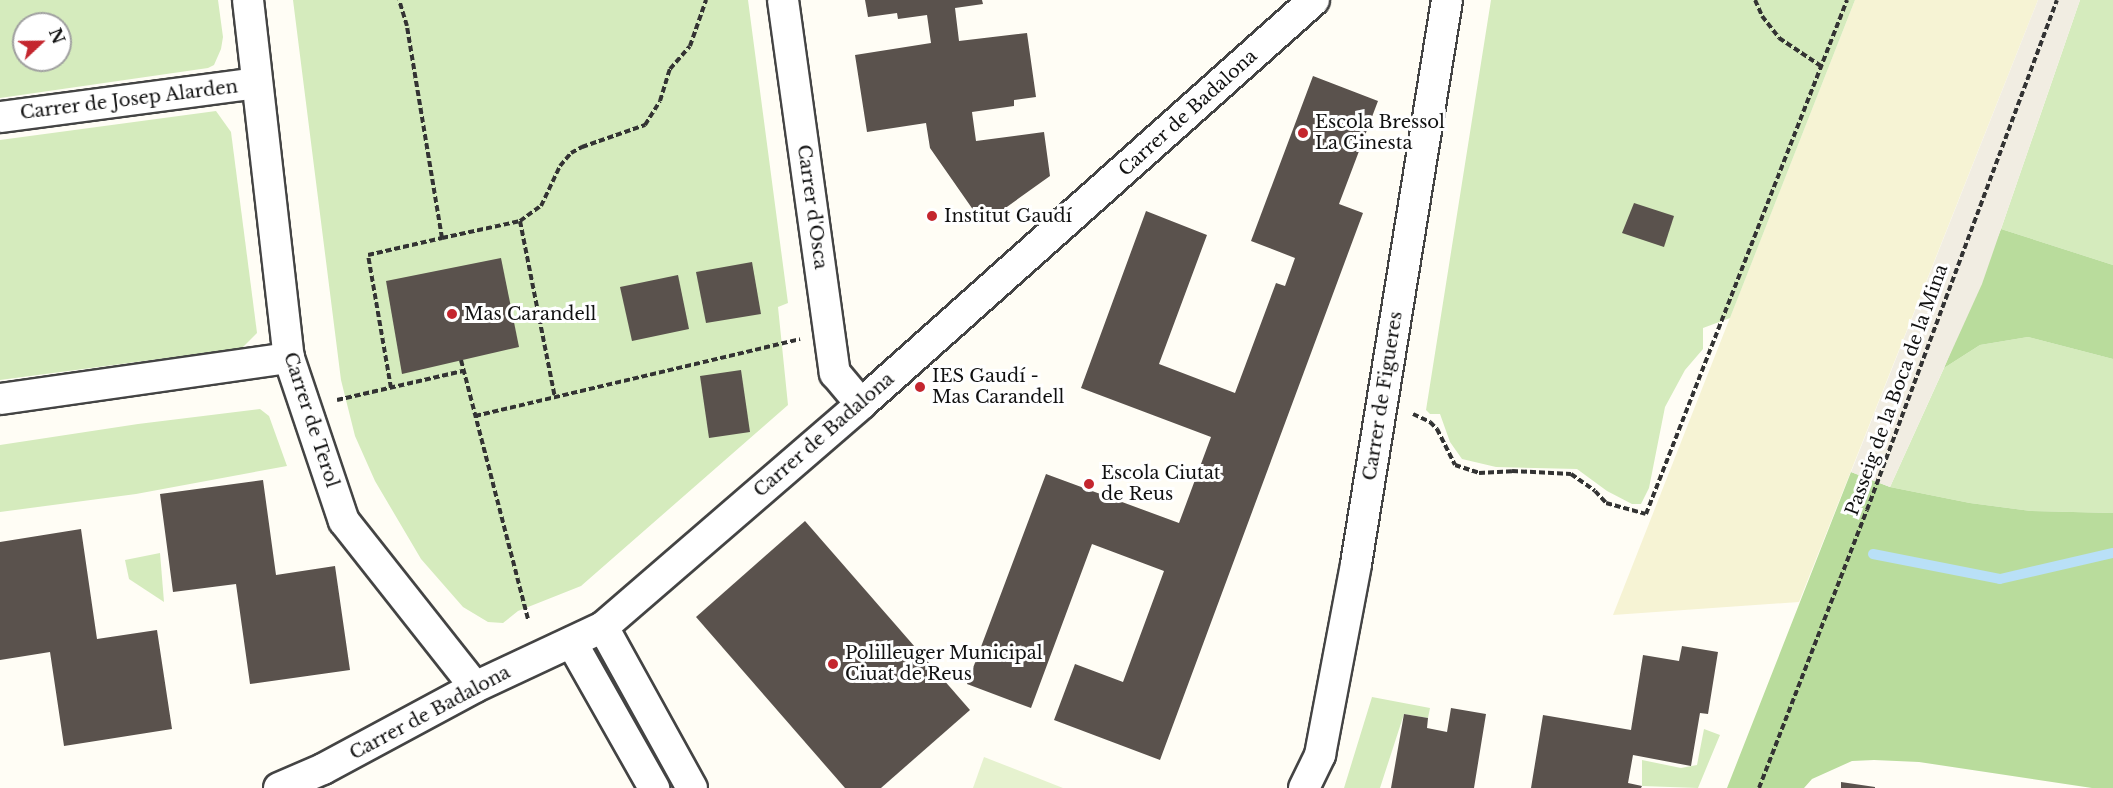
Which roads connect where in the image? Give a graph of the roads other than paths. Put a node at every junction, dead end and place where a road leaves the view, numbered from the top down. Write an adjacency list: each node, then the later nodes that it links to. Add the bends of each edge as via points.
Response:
1 (248, 0): 7 (street, Carrer de Terol)
2 (783, 0): 11 (street, Carrer d'Osca, via 835,373)
3 (1314, 0): 11 (street, Carrer de Badalona)
4 (1425, 0): 6 (street, via 1436,26)
5 (1447, 0): 6 (street, Carrer de Figueres)
6 (1439, 48): 18 (street, Carrer de Figueres, via 1356,564 1320,755)
7 (257, 83): 8 (street, Carrer de Josep Alarden); 9 (street, Carrer de Terol)
8 (0, 117)
9 (289, 358): 10 (street); 14 (street, Carrer de Terol, via 344,521)
10 (0, 399)
11 (861, 404): 12 (street, Carrer de Badalona)
12 (603, 627): 13 (street, Carrer de Badalona); 17 (street)
13 (572, 643): 14 (street, Carrer de Badalona); 16 (street)
14 (476, 687): 15 (street, Carrer de Badalona, via 323,769)
15 (279, 788)
16 (654, 788)
17 (692, 788)
18 (1304, 788)

